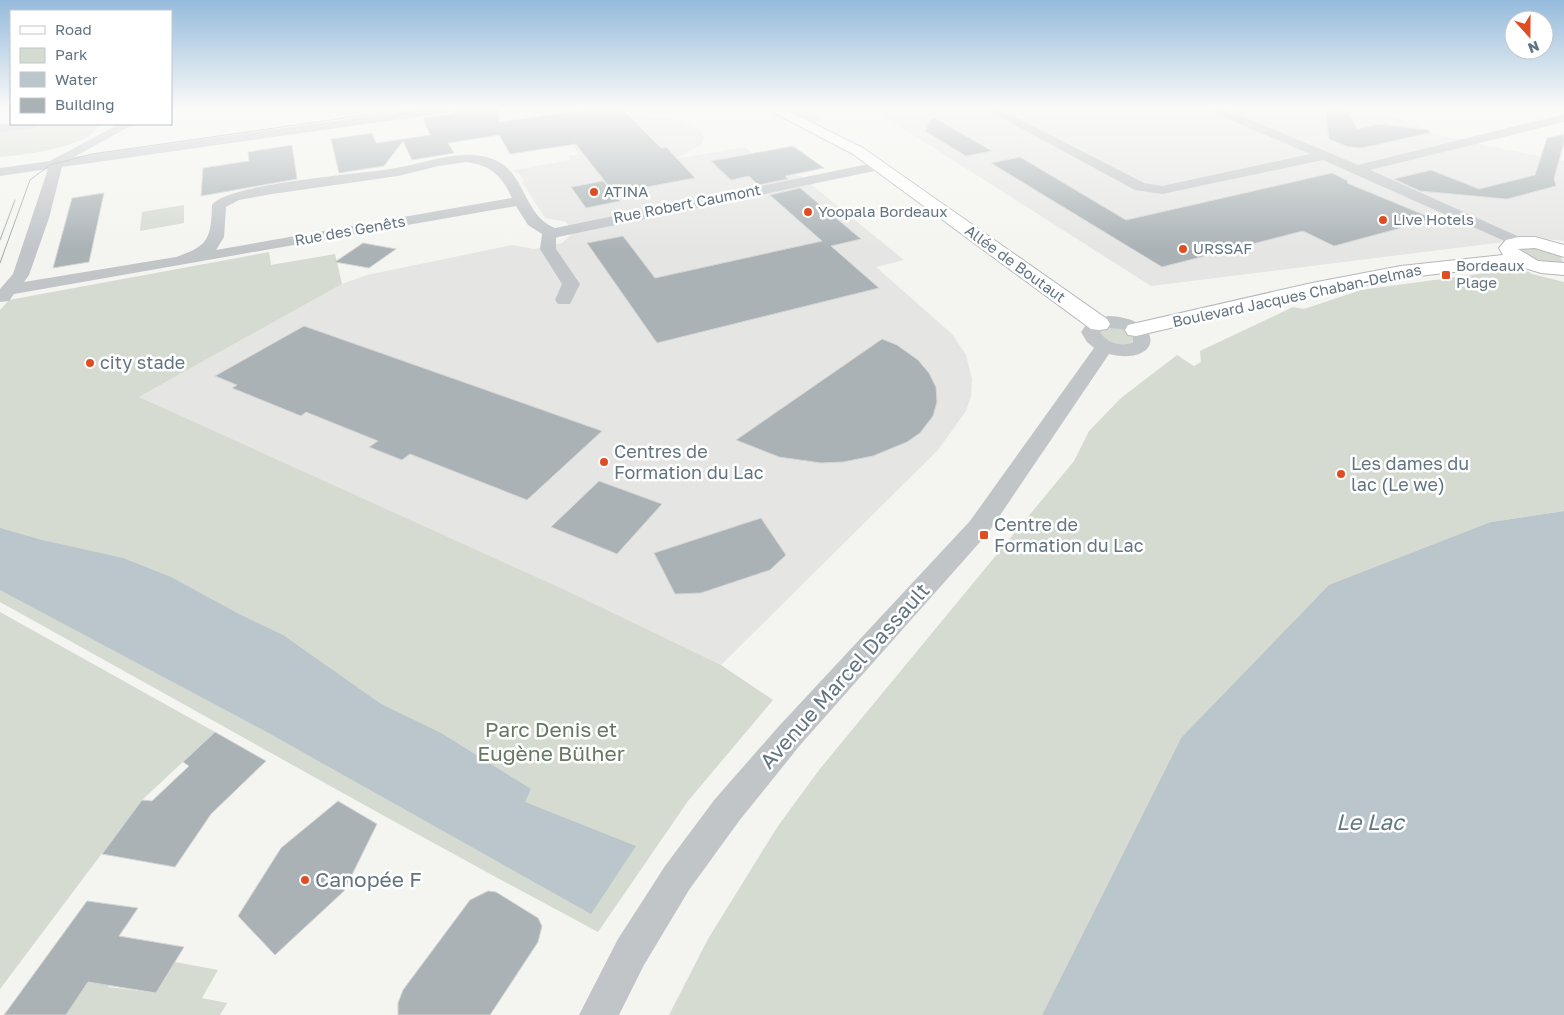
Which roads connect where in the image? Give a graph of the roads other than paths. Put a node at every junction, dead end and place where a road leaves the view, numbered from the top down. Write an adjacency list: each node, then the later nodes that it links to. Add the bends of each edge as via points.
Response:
1 (67, 155): 8 (street)
2 (136, 155): 8 (street)
3 (864, 155): 9 (main road, Allée de Boutaut)
4 (1080, 155): 5 (street, via 1150,190)
5 (1324, 155)
6 (1326, 155): 10 (street)
7 (1409, 155): 10 (street)
8 (55, 166): 11 (street); 11 (street, via 25,168); 18 (street, via 21,276)
9 (879, 166): 13 (street, Rue Robert Caumont); 20 (main road, Allée de Boutaut)
10 (1357, 168): 14 (street)
11 (2, 178)
12 (521, 201): 13 (street, Rue des Genêts, via 533,222); 16 (street, Rue des Genêts); 16 (street, Rue des Genêts, via 500,168 473,159 234,197 219,205 219,227 214,245)
13 (554, 233): 19 (street, via 548,237 548,249 571,284)
14 (1518, 250): 15 (main road, via 1548,245); 17 (main road, via 1548,268); 20 (main road, Boulevard Jacques Chaban-Delmas, via 1312,289)
15 (1564, 251)
16 (179, 261): 18 (street, Rue des Genêts)
17 (1564, 269)
18 (5, 295)
19 (564, 300)
20 (1113, 333): 21 (street, Avenue Marcel Dassault, via 979,526 790,735 727,810 677,878 631,952)
21 (598, 1015)

